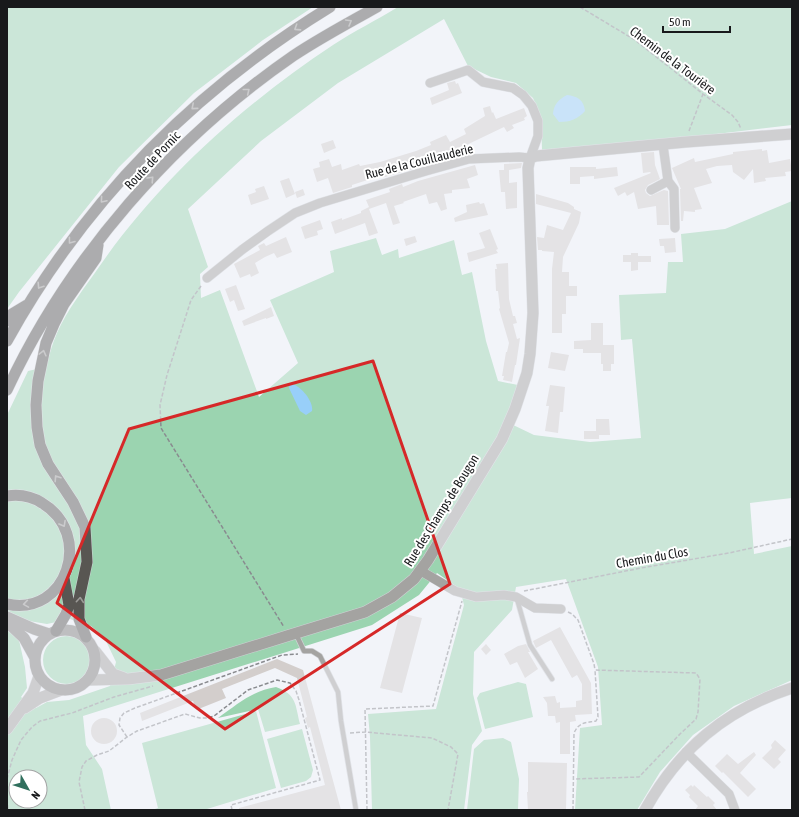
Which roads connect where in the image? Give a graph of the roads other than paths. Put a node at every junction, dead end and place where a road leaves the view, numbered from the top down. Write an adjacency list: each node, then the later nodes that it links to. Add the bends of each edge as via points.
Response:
1 (330, 7): 12 (highway, Route de Pornic, one-way to 12, via 272,44 234,73 164,134 91,215 52,267)
2 (377, 7): 10 (highway, Route de Pornic, one-way to 2, via 149,181 198,132 250,88 321,38)
3 (430, 83): 6 (street, via 468,70 483,82 513,88 523,95 532,106 538,121 538,136)
4 (792, 134): 5 (street, Rue de la Couillauderie)
5 (663, 145): 6 (street, Rue de la Couillauderie); 7 (street)
6 (530, 158): 11 (street, Rue de la Couillauderie, via 469,159 320,203 295,213); 17 (street, Rue des Champs de Bougon, via 528,176 533,313 527,373 502,439)
7 (668, 181): 8 (street); 9 (street, via 674,188)
8 (651, 190)
9 (675, 228)
10 (99, 241): 15 (highway, Route de Pornic, via 44,322); 26 (highway, one-way to 10, via 79,619 79,599 87,562 85,527 73,502 48,464 40,445 36,405 46,343 64,304 96,258)
11 (207, 278)
12 (28, 305): 13 (highway, via 12,314); 14 (highway, Route de Pornic)
13 (7, 321)
14 (7, 341)
15 (7, 390)
16 (7, 496): 18 (highway, one-way to 18, via 21,495 38,500 60,518 68,535 70,549)
17 (420, 570): 19 (street, via 464,594 476,597); 25 (street, Rue des Champs de Bougon, via 407,586 381,604 365,612)
18 (64, 578): 20 (highway, one-way to 20, via 47,597 38,602); 24 (highway, via 69,605 66,614)
19 (516, 597): 21 (street, via 535,608); 31 (lane, via 530,645)
20 (7, 604)
21 (561, 609)
22 (7, 617): 24 (main road, via 34,629)
23 (7, 622): 28 (main road, via 24,638)
24 (53, 632): 26 (main road, via 74,630); 28 (main road, via 40,643)
25 (293, 635): 30 (street, Rue des Champs de Bougon, via 161,675); 37 (lane, via 304,651 312,651 320,656 338,692)
26 (86, 637): 27 (main road)
27 (95, 651): 30 (street, via 113,674); 32 (main road, via 94,669)
28 (34, 656): 29 (main road)
29 (39, 676): 34 (main road, via 48,685); 35 (street, via 32,693)
30 (128, 679): 32 (street, Rue des Champs de Bougon)
31 (552, 679)
32 (89, 680): 34 (main road, via 79,687)
33 (792, 688): 36 (street, via 762,699 735,714 711,730)
34 (61, 690): 35 (street, via 27,706)
35 (9, 726)
36 (686, 752): 38 (street, via 668,773); 39 (street, via 729,794)
37 (356, 810)
38 (645, 810)
39 (735, 810)

